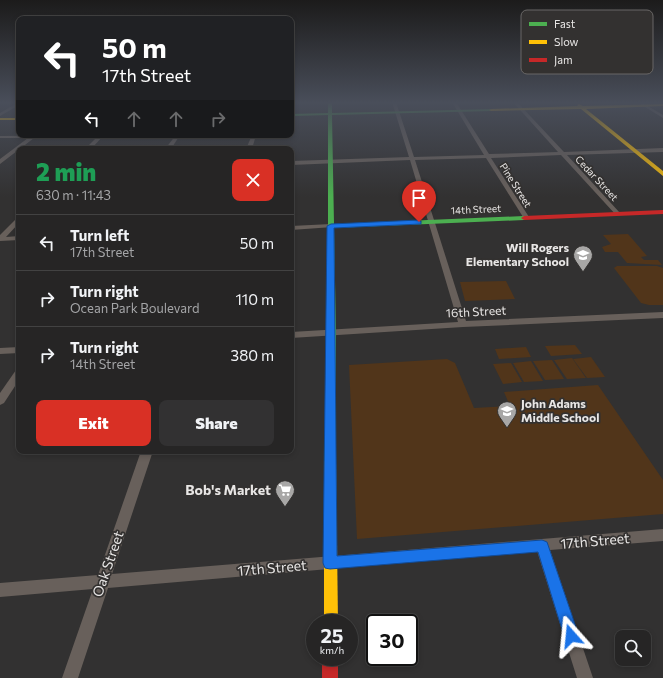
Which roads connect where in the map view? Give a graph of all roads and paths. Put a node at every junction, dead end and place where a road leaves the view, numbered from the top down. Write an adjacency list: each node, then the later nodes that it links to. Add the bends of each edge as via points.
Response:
1 (330, 134): 18 (street)
2 (403, 134): 17 (street)
3 (473, 134): 16 (street, Pine Street)
4 (544, 134): 15 (street, Cedar Street)
5 (615, 134): 14 (street)
6 (0, 138): 7 (street)
7 (16, 138)
8 (31, 138): 10 (street)
9 (99, 138): 11 (street)
10 (20, 146)
11 (91, 146)
12 (16, 150): 19 (street)
13 (663, 150): 14 (street)
14 (636, 151): 15 (street); 21 (street)
15 (562, 154): 16 (street); 23 (street, Cedar Street)
16 (487, 156): 17 (street); 24 (street, Pine Street)
17 (411, 159): 18 (street); 26 (street)
18 (331, 161): 20 (street); 27 (street)
19 (0, 162)
20 (294, 163)
21 (663, 174)
22 (663, 212): 23 (street, 14th Street)
23 (618, 214): 24 (street, 14th Street)
24 (526, 217): 26 (street, 14th Street)
25 (16, 222): 30 (street)
26 (430, 222): 27 (street, 14th Street); 32 (street)
27 (331, 226): 28 (street, 14th Street); 33 (street)
28 (294, 228)
29 (16, 238): 30 (street)
30 (0, 239)
31 (663, 315): 32 (street, 16th Street)
32 (463, 324): 33 (street, 16th Street)
33 (332, 332): 34 (street, 16th Street); 42 (street)
34 (294, 335)
35 (16, 350): 36 (street)
36 (0, 351)
37 (16, 377): 38 (street)
38 (0, 401)
39 (146, 454): 43 (street, Oak Street)
40 (663, 535): 41 (street, 17th Street)
41 (542, 546): 42 (street, 17th Street); 49 (street)
42 (330, 563): 43 (street, 17th Street); 45 (street)
43 (102, 582): 44 (street, 17th Street); 47 (street, Oak Street)
44 (0, 590)
45 (330, 614)
46 (330, 666): 48 (street)
47 (70, 678)
48 (330, 678)
49 (585, 678)

